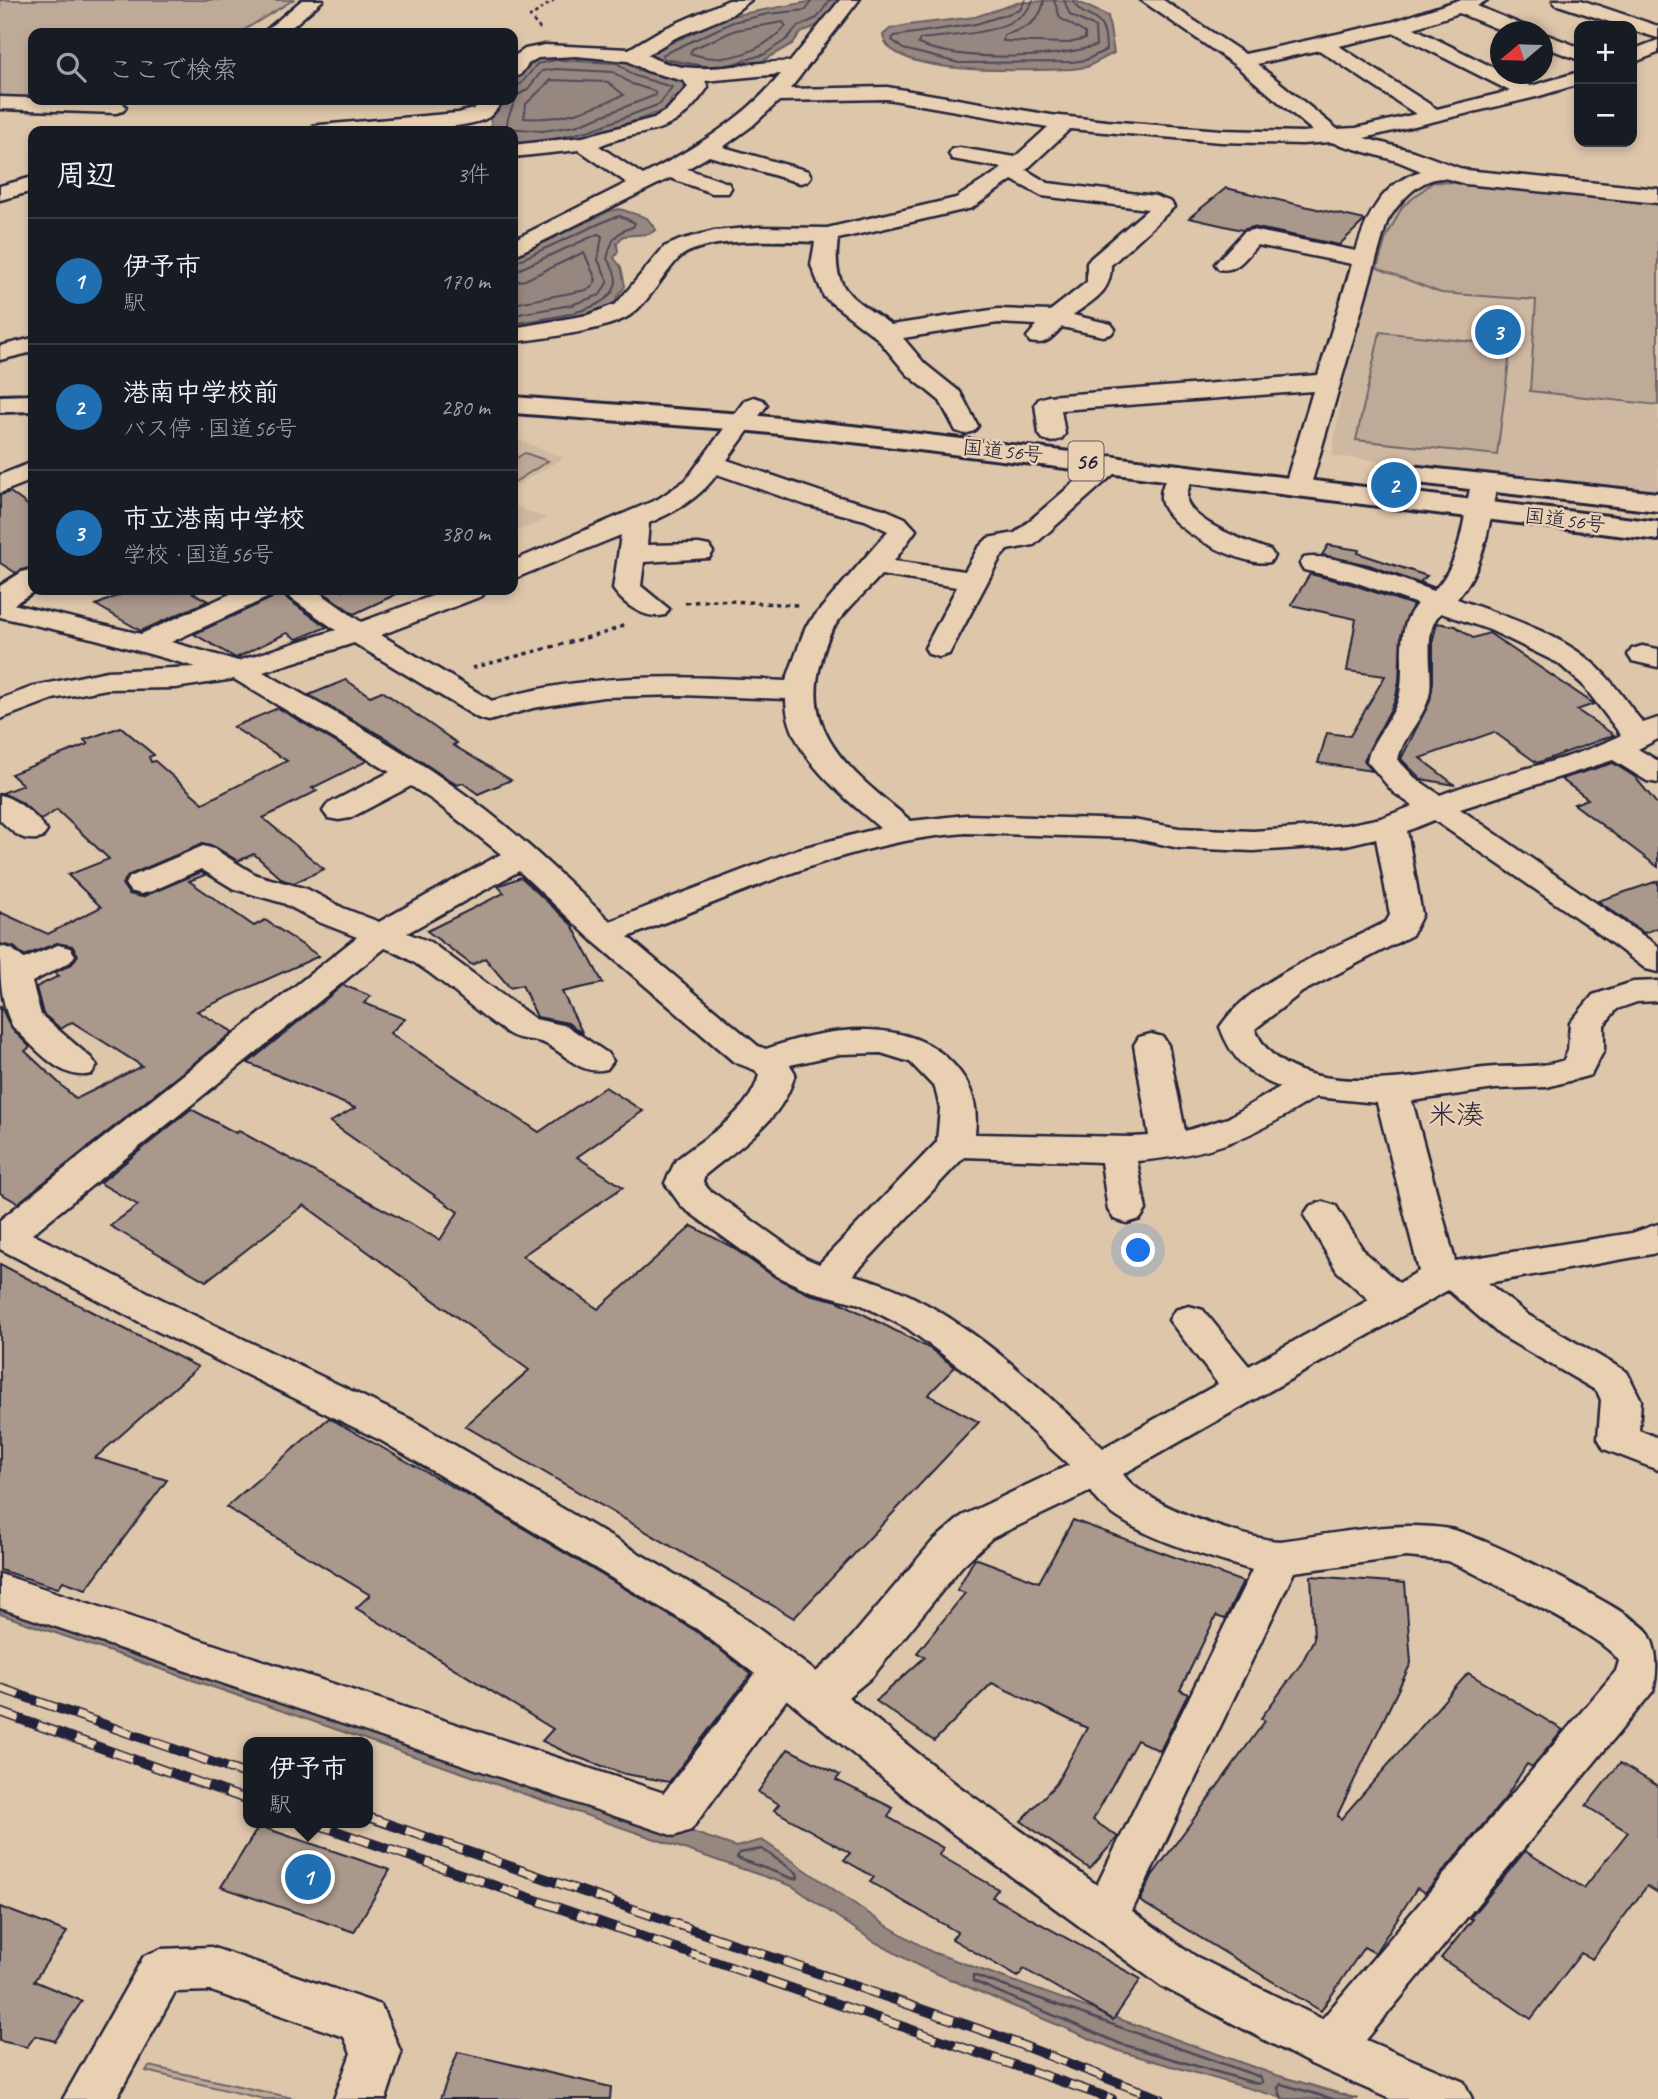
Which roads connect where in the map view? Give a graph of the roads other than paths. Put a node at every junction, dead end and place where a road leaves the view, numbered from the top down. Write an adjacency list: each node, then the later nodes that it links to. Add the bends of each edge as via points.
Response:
1 (314, 0): 9 (street)
2 (741, 0): 15 (street)
3 (850, 0): 19 (street)
4 (1150, 0): 17 (street)
5 (1562, 0): 10 (street)
6 (1470, 3): 7 (street); 8 (street)
7 (1503, 21)
8 (1397, 27): 12 (street); 22 (street)
9 (278, 28)
10 (1658, 32)
11 (1553, 43): 14 (street)
12 (1323, 44): 17 (street); 30 (street)
13 (1658, 46): 16 (street)
14 (1574, 52)
15 (633, 55): 18 (street, via 534,53); 20 (street, via 645,64)
16 (1637, 55)
17 (1242, 61): 34 (street)
18 (518, 64)
19 (795, 68): 20 (street, via 768,66 722,76); 23 (street)
20 (691, 75): 35 (street, via 698,87 670,120)
21 (1574, 80): 22 (street)
22 (1529, 93): 30 (street)
23 (774, 95): 31 (street, via 911,95); 36 (street)
24 (0, 103): 25 (street)
25 (28, 104)
26 (58, 105): 29 (street)
27 (123, 105): 29 (street)
28 (489, 105): 33 (street)
29 (116, 107): 32 (street)
30 (1434, 116): 34 (street)
31 (1066, 122): 34 (street, via 1234,136); 39 (street)
32 (95, 126)
33 (460, 126)
34 (1332, 136): 41 (street)
35 (587, 143): 37 (street); 43 (street, via 589,149)
36 (707, 149): 40 (street); 42 (street)
37 (518, 150)
38 (960, 155): 39 (street)
39 (1016, 168): 49 (street, via 964,203); 53 (street, via 1042,189 1163,207 1099,263 1097,285)
40 (669, 170): 43 (street); 45 (street)
41 (1443, 172): 47 (street); 51 (street, via 1421,175 1386,203)
42 (800, 176)
43 (643, 184): 50 (street)
44 (28, 187): 46 (street)
45 (720, 188)
46 (1, 193): 48 (street)
47 (1658, 197)
48 (2, 220)
49 (827, 235): 55 (street, via 823,265 832,292); 56 (street, via 759,234 688,245 672,252 624,309 593,321)
50 (518, 246)
51 (1364, 259): 52 (street, via 1252,237); 60 (street)
52 (1227, 264)
53 (1058, 318): 54 (street); 55 (street, via 984,317); 57 (street)
54 (1102, 329)
55 (886, 333): 68 (street, via 916,369 951,397)
56 (518, 334)
57 (1039, 337)
58 (28, 346): 59 (street)
59 (0, 353)
60 (1328, 382): 69 (street, via 1048,404); 74 (street)
61 (28, 383): 62 (main road)
62 (0, 384)
63 (518, 386): 67 (main road, 国道56号 / 56)
64 (28, 403): 65 (main road)
65 (0, 404)
66 (518, 405): 67 (main road, 国道56号 / 56)
67 (748, 414): 68 (main road, 国道56号 / 56); 70 (street); 71 (main road, 国道56号 / 56)
68 (965, 426): 69 (main road, 国道56号 / 56)
69 (1052, 434): 74 (main road, 国道56号 / 56)
70 (712, 464): 78 (street, via 695,486 677,499); 84 (street, via 898,524 902,530)
71 (1112, 464): 73 (main road, 国道56号 / 56); 87 (street, via 1024,540 998,544)
72 (28, 472): 75 (street)
73 (1181, 473): 74 (main road, 国道56号 / 56); 82 (street, via 1174,498 1179,512)
74 (1301, 476): 76 (main road, 国道56号 / 56)
75 (1, 484)
76 (1481, 497): 77 (main road, 国道56号 / 56); 79 (main road, 国道56号 / 56); 92 (street, via 1471,551 1450,590)
77 (1658, 502)
78 (635, 519): 81 (street, via 637,539); 85 (street)
79 (1658, 531)
80 (699, 552): 81 (street)
81 (632, 554): 94 (street, via 627,589)
82 (1260, 556)
83 (1314, 564): 92 (street)
84 (873, 566): 87 (street); 99 (street, via 821,625 801,668)
85 (518, 569)
86 (28, 581): 91 (main road)
87 (976, 581): 97 (street)
88 (250, 595): 96 (street)
89 (305, 595): 95 (street)
90 (460, 595): 95 (street)
91 (0, 599)
92 (1437, 601): 101 (street, via 1500,624 1568,657 1592,678); 105 (street, via 1418,624 1417,687 1411,709 1388,742 1382,761 1404,785)
93 (0, 609): 96 (street)
94 (655, 609)
95 (358, 633): 98 (street); 99 (street, via 489,712 523,699 610,687)
96 (143, 644): 98 (street)
97 (939, 648)
98 (239, 670): 100 (street, via 175,679 107,680 45,692); 102 (street)
99 (799, 691): 109 (street, via 810,739 828,765)
100 (0, 710)
101 (1638, 738): 103 (street); 105 (street, via 1557,770)
102 (412, 773): 106 (street); 110 (street)
103 (1658, 774)
104 (0, 804): 108 (street)
105 (1438, 807): 107 (street); 115 (street)
106 (340, 811)
107 (1390, 826): 109 (street, via 1346,835 1253,841 1179,838 1133,829 966,824); 122 (street, via 1406,915 1400,929 1269,997 1237,1027 1239,1040 1254,1058 1274,1072)
108 (31, 831)
109 (904, 832): 112 (street, via 809,856)
110 (522, 856): 112 (street); 113 (street)
111 (141, 884): 113 (street, via 203,856 245,882 295,896)
112 (605, 934): 120 (street, via 746,1054)
113 (381, 935): 119 (street, via 418,950 524,1028 555,1034); 129 (street)
114 (58, 955): 116 (street)
115 (1658, 962)
116 (7, 967): 121 (street, via 25,1019)
117 (1658, 991): 123 (street, via 1633,992 1605,1002 1587,1023 1580,1067 1559,1076 1497,1078)
118 (1151, 1045): 125 (street)
119 (595, 1061)
120 (767, 1062): 124 (street, via 785,1053 845,1044 883,1043 913,1049 933,1062 952,1085 959,1115); 132 (street, via 777,1073 776,1086 764,1105 689,1169 684,1183 695,1198 791,1267)
121 (79, 1066)
122 (1309, 1085): 123 (street); 125 (street, via 1230,1131)
123 (1392, 1091): 131 (street)
124 (955, 1145): 126 (street); 132 (street)
125 (1169, 1145): 126 (street)
126 (1117, 1148): 127 (street)
127 (1127, 1210)
128 (1323, 1215): 133 (street, via 1351,1262)
129 (3, 1234): 140 (street, via 396,1430 712,1617)
130 (1658, 1237): 131 (street, via 1639,1245)
131 (1448, 1275): 133 (street); 136 (street, via 1514,1325 1613,1382 1621,1400 1618,1438)
132 (824, 1282): 137 (street, via 871,1293 921,1318 983,1364)
133 (1396, 1303): 135 (street)
134 (1189, 1320): 135 (street)
135 (1244, 1388): 137 (street)
136 (1658, 1455)
137 (1099, 1469): 138 (street, via 1113,1493 1148,1517 1258,1556); 140 (street, via 977,1527 947,1554 856,1664)
138 (1280, 1557): 141 (street); 142 (street, via 1406,1541 1451,1545 1608,1626 1630,1642 1641,1660 1637,1678)
139 (0, 1591): 140 (street, via 674,1816)
140 (800, 1684): 141 (street, via 941,1799)
141 (1105, 1917): 142 (street, via 1178,1970)
142 (1329, 2048): 145 (street)
143 (89, 2099): 144 (street, via 161,1971 211,1969 363,2021 376,2053)
144 (360, 2099)
145 (1446, 2099)

